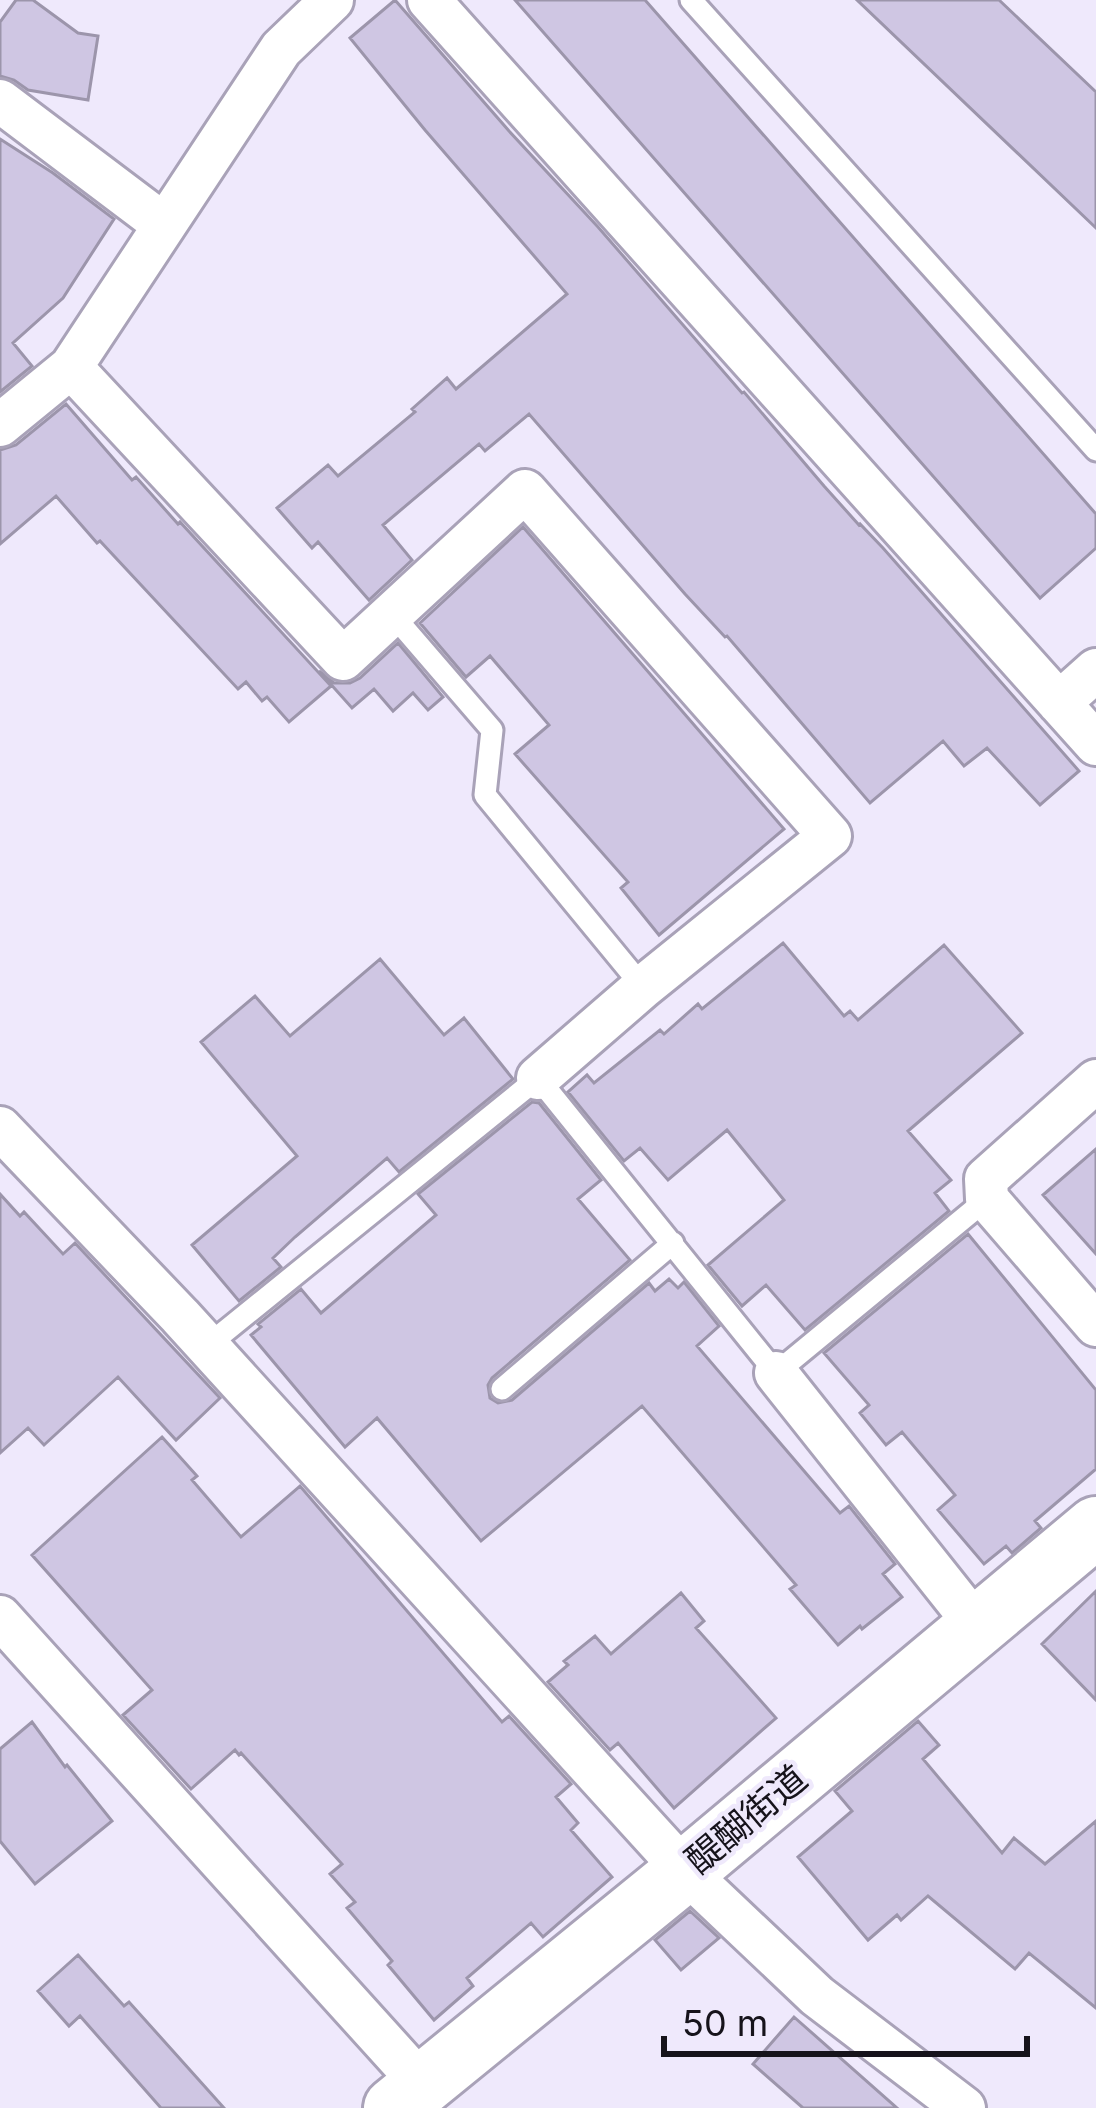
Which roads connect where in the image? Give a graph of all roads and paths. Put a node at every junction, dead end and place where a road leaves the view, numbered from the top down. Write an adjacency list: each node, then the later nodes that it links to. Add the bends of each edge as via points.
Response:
1 (332, 0): 5 (street, via 281,50)
2 (429, 0): 11 (street)
3 (691, 0): 8 (lane)
4 (0, 101): 5 (street)
5 (164, 224): 6 (street)
6 (71, 367): 7 (street); 9 (street, via 343,659)
7 (0, 424)
8 (1096, 450)
9 (392, 614): 13 (lane, via 492,730 485,796); 13 (street, via 525,491 830,836)
10 (1096, 670): 11 (street)
11 (1059, 703): 12 (street)
12 (1096, 745)
13 (643, 987): 14 (street)
14 (538, 1078): 18 (lane); 20 (lane)
15 (1096, 1081): 17 (street, via 986,1179)
16 (0, 1128): 20 (street)
17 (987, 1199): 19 (street); 21 (lane)
18 (673, 1244): 21 (lane); 22 (lane)
19 (1096, 1325)
20 (207, 1346): 26 (street)
21 (776, 1373): 25 (street)
22 (502, 1389)
23 (1096, 1527): 25 (main road, 醍醐街道)
24 (0, 1617): 27 (street)
25 (977, 1626): 26 (main road, 醍醐街道)
26 (685, 1871): 27 (main road, 醍醐街道); 28 (street, via 817,1996)
27 (408, 2096)
28 (964, 2108)

